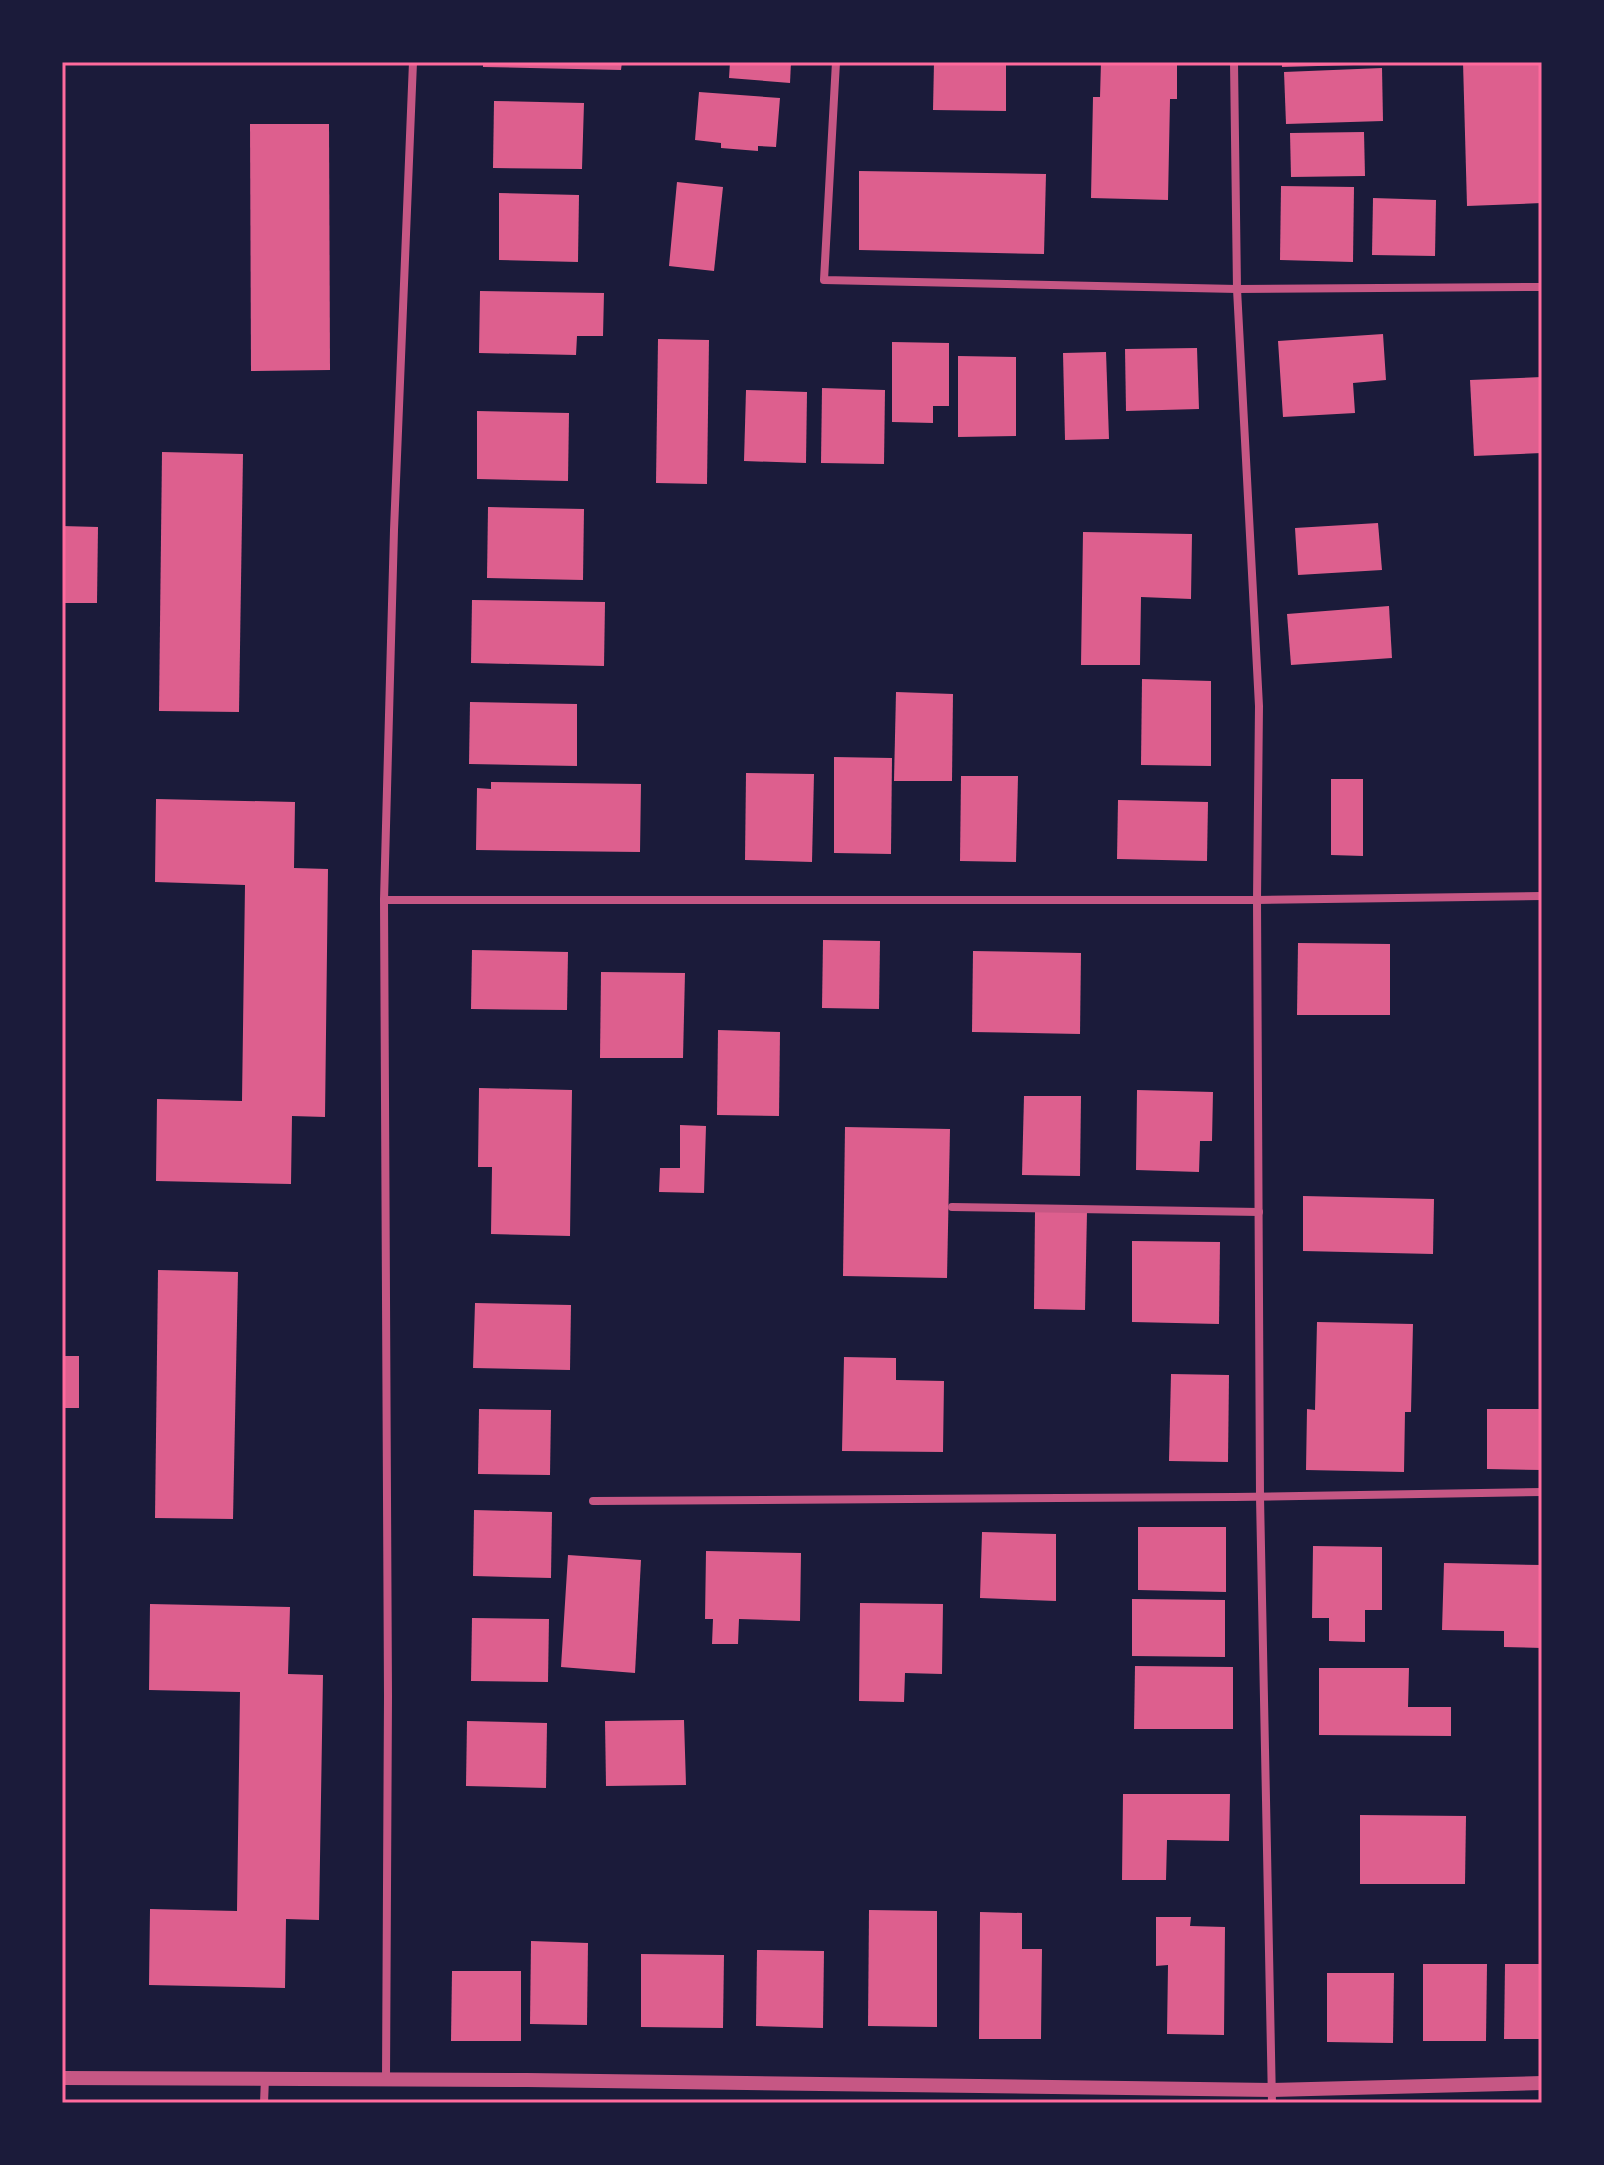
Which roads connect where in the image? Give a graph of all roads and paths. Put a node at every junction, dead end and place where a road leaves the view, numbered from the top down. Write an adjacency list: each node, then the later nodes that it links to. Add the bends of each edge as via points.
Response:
1 (413, 62): 7 (street)
2 (836, 62): 5 (street, via 824,280)
3 (1234, 62): 5 (street)
4 (1542, 287): 5 (street)
5 (1237, 289): 8 (street, via 1259,706)
6 (1542, 896): 8 (street)
7 (384, 900): 8 (street); 16 (street)
8 (1257, 900): 10 (street)
9 (952, 1207): 10 (street)
10 (1259, 1212): 12 (street)
11 (1542, 1492): 12 (street)
12 (1260, 1497): 13 (street); 18 (street)
13 (593, 1501)
14 (62, 2078): 15 (street)
15 (265, 2078): 16 (street); 19 (street)
16 (386, 2080): 18 (street)
17 (1542, 2083): 18 (street)
18 (1272, 2096)
19 (264, 2103)

